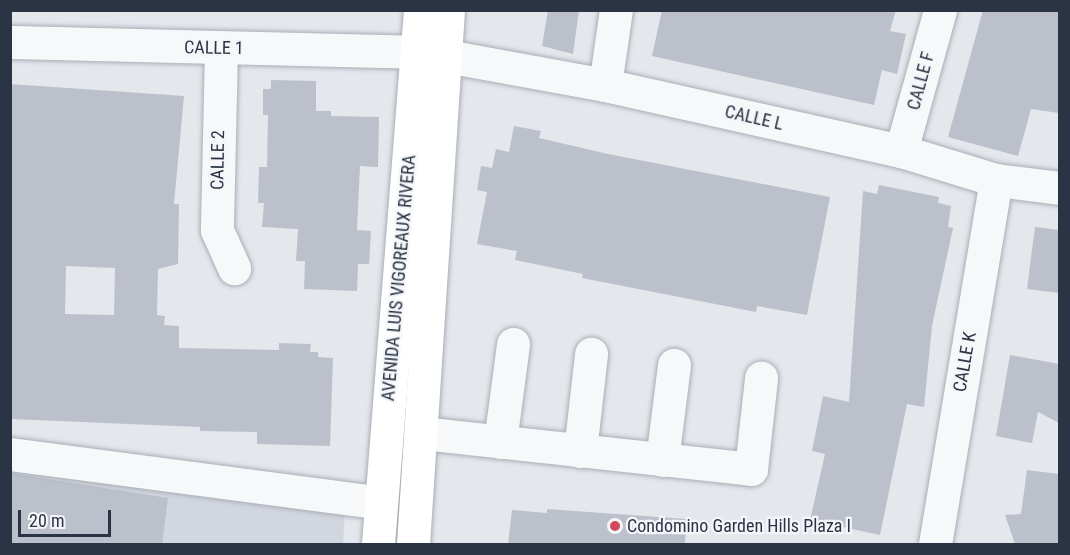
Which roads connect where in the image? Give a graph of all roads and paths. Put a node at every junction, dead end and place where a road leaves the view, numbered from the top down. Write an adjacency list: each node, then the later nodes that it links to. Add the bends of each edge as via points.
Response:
1 (420, 10): 7 (main road, AVENIDA LUIS VIGOREAUX RIVERA)
2 (448, 10): 7 (main road, AVENIDA LUIS VIGOREAUX RIVERA)
3 (616, 10): 8 (street)
4 (940, 10): 9 (street, CALLE F)
5 (10, 42): 6 (street, CALLE 1)
6 (221, 49): 7 (street, CALLE 1); 12 (street, CALLE 2, via 217,230)
7 (432, 54): 8 (street, CALLE L); 17 (main road, AVENIDA LUIS VIGOREAUX RIVERA); 22 (main road, AVENIDA LUIS VIGOREAUX RIVERA)
8 (605, 85): 9 (street, CALLE L)
9 (902, 151): 10 (street, CALLE L)
10 (996, 180): 11 (street, CALLE L); 25 (street, CALLE K)
11 (1059, 188)
12 (234, 268)
13 (513, 344): 18 (street)
14 (591, 354): 19 (street)
15 (674, 365): 21 (street)
16 (761, 378): 21 (street, via 751,469)
17 (421, 433): 18 (street); 24 (main road, AVENIDA LUIS VIGOREAUX RIVERA)
18 (500, 442): 19 (street)
19 (580, 451): 21 (street)
20 (10, 454): 22 (street)
21 (662, 460)
22 (381, 503): 23 (main road, AVENIDA LUIS VIGOREAUX RIVERA)
23 (378, 544)
24 (413, 544)
25 (935, 544)

